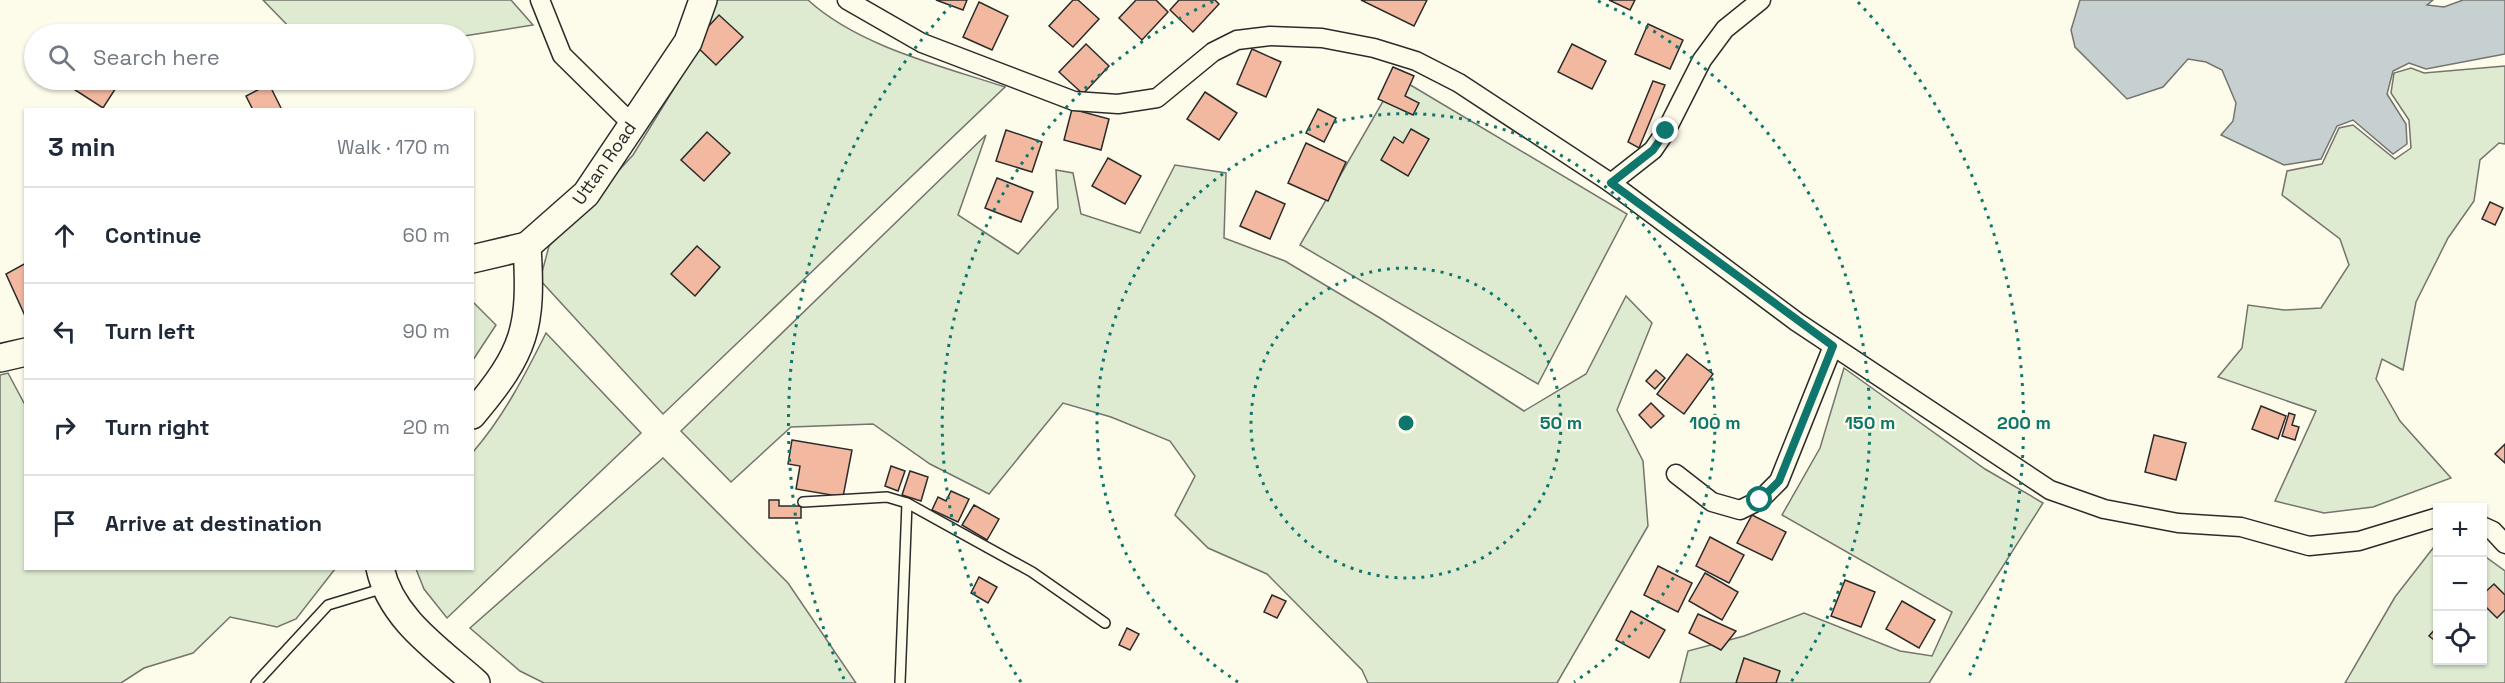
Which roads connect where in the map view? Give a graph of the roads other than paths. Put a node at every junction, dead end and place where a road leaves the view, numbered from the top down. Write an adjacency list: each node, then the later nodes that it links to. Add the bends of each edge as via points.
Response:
1 (540, 0): 5 (street, via 562,55)
2 (703, 0): 5 (main road, Uttan Road, via 688,42)
3 (847, 0): 6 (street, via 922,43 1074,100 1118,104 1157,98 1213,52 1236,40 1270,36 1312,38 1374,48 1416,61 1459,83)
4 (1761, 0): 6 (street, via 1725,29 1702,60 1653,150)
5 (632, 124): 7 (main road, Uttan Road, via 586,195)
6 (1611, 183): 9 (street)
7 (527, 246): 8 (main road); 12 (main road, via 530,300 526,332 492,392)
8 (474, 259)
9 (1833, 346): 13 (street, via 1779,481 1760,500 1740,510 1712,502); 16 (street, via 2050,490 2104,509 2178,523 2241,527 2309,546 2359,541)
10 (24, 352): 11 (main road)
11 (0, 358)
12 (474, 413)
13 (1676, 474)
14 (802, 502): 15 (lane, via 887,497)
15 (907, 503): 20 (lane, via 1032,572); 23 (lane)
16 (2433, 519)
17 (2487, 528): 18 (street)
18 (2505, 544)
19 (382, 578): 21 (lane, via 328,605); 22 (main road, via 404,619)
20 (1105, 623)
21 (256, 683)
22 (476, 683)
23 (900, 683)

